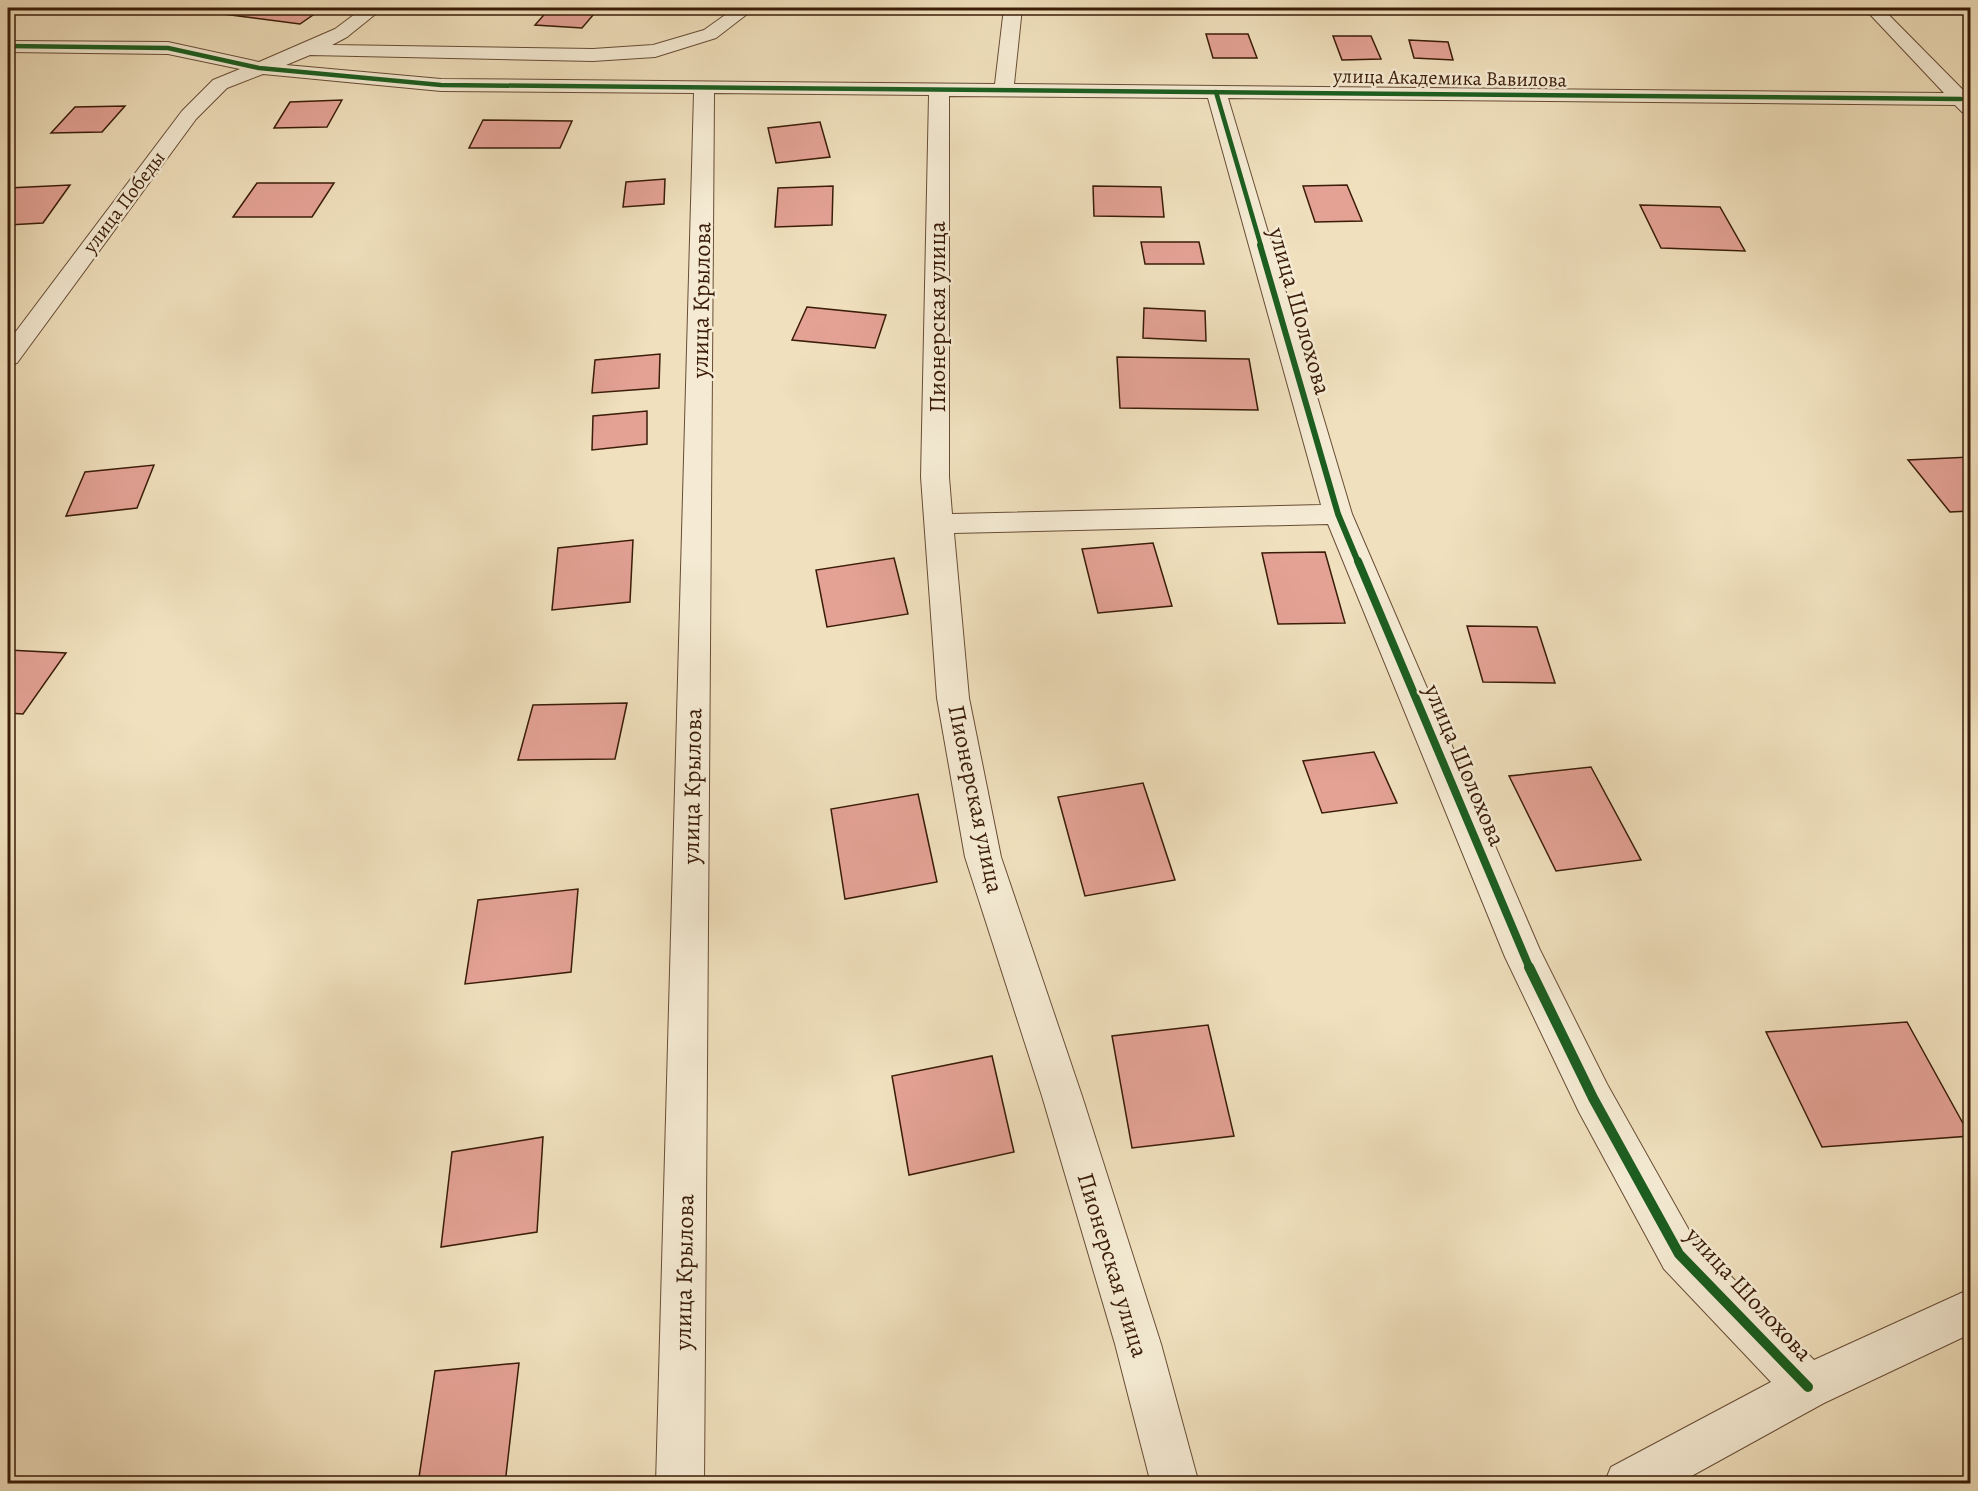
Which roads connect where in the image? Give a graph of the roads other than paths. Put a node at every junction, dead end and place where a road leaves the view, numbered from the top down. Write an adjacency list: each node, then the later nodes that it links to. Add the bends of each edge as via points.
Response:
1 (374, 8): 6 (street, via 341,33)
2 (746, 8): 6 (street, via 710,34 655,51 593,56)
3 (1013, 8): 10 (street)
4 (1874, 8): 12 (street)
5 (8, 46): 7 (street, улица Академика Вавилова, via 168,48)
6 (307, 50): 7 (street, улица Победы)
7 (258, 68): 8 (street, улица Академика Вавилова, via 441,85); 13 (street, улица Победы, via 220,84 189,115)
8 (704, 88): 9 (street, улица Академика Вавилова); 18 (street, улица Крылова)
9 (939, 90): 10 (street, улица Академика Вавилова); 15 (street, Пионерская улица, via 936,477)
10 (1004, 90): 11 (street, улица Академика Вавилова)
11 (1216, 92): 12 (street, улица Академика Вавилова); 14 (street, улица Шолохова)
12 (1966, 104)
13 (8, 358)
14 (1338, 514): 15 (street); 17 (street, улица Шолохова, via 1524,957 1593,1098 1679,1254)
15 (940, 524): 19 (street, Пионерская улица, via 953,698 983,857 1118,1277)
16 (1971, 1311): 17 (street)
17 (1808, 1387): 20 (street)
18 (680, 1484)
19 (1175, 1484)
20 (1628, 1484)

